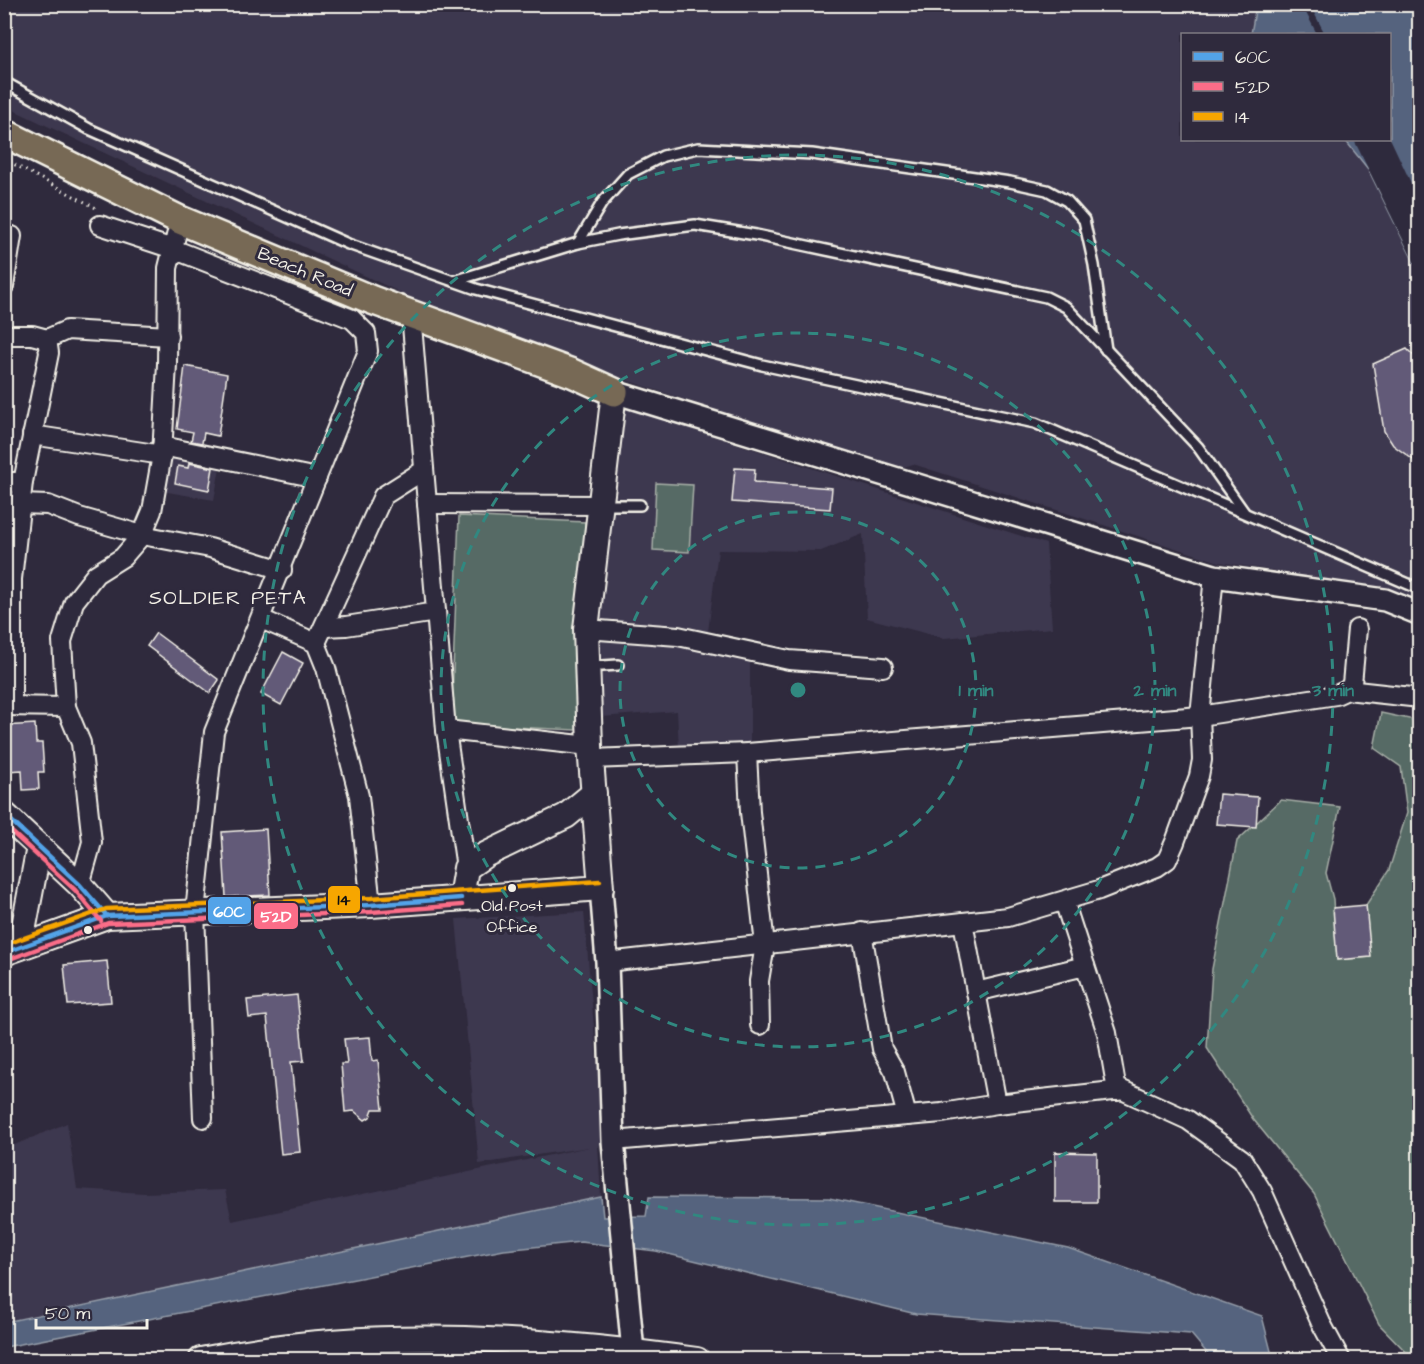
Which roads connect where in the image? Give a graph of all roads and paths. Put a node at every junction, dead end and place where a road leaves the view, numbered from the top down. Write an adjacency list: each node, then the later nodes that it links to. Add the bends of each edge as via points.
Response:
1 (4, 82): 9 (lane, via 89,129 201,181 348,244)
2 (4, 133): 4 (main road, Beach Road)
3 (4, 159): 5 (path, via 100,209)
4 (180, 220): 8 (street); 11 (main road, Beach Road)
5 (100, 225): 8 (street)
6 (4, 234): 10 (street, via 12,236)
7 (578, 243): 9 (lane); 15 (lane, via 695,225 756,235 1046,297 1066,308); 15 (lane, via 602,203 628,174 663,156 698,148 812,154 1010,182 1047,190 1068,201 1083,220)
8 (173, 249): 13 (street, via 168,268); 20 (street, via 352,319 366,333 368,351)
9 (454, 281): 26 (lane, via 762,365 1035,423)
10 (4, 286)
11 (411, 314): 16 (main road, Beach Road, via 572,372); 19 (street)
12 (4, 335): 14 (street)
13 (168, 336): 14 (street, via 67,330); 18 (street)
14 (47, 339): 17 (street, via 49,353)
15 (1106, 350): 26 (lane, via 1198,447)
16 (614, 392): 24 (main road); 29 (street)
17 (32, 435): 18 (street); 21 (street)
18 (162, 451): 20 (street); 27 (street, via 152,511)
19 (424, 470): 23 (street); 36 (street, via 383,496)
20 (317, 478): 28 (street)
21 (14, 482): 22 (street)
22 (21, 504): 27 (street, via 48,505); 42 (street, via 12,579)
23 (427, 504): 24 (street); 31 (street)
24 (600, 505): 25 (lane); 34 (main road)
25 (640, 505)
26 (1244, 512): 30 (lane)
27 (142, 535): 28 (street, via 210,548); 43 (street, via 123,557 96,574 74,602 62,641)
28 (282, 570): 33 (street)
29 (1214, 576): 32 (street, via 1386,600); 44 (street)
30 (1419, 589)
31 (436, 612): 36 (street, via 346,626); 45 (street)
32 (1419, 614)
33 (261, 619): 36 (street); 57 (street, via 214,732)
34 (586, 629): 38 (main road); 39 (street, via 678,636 789,660)
35 (1357, 629): 40 (street, via 1352,684)
36 (320, 635): 56 (street, via 359,796)
37 (618, 665): 38 (lane)
38 (587, 667): 46 (main road)
39 (883, 667)
40 (1347, 690): 41 (street); 44 (street)
41 (1419, 698)
42 (8, 706): 43 (street)
43 (66, 707): 52 (street, via 81,743 92,842)
44 (1200, 716): 47 (street); 55 (street, via 1199,776 1167,860)
45 (446, 730): 46 (street); 51 (street)
46 (590, 753): 47 (street); 48 (main road)
47 (747, 753): 61 (street)
48 (594, 793): 51 (main road, via 566,816); 53 (main road)
49 (4, 814): 50 (main road)
50 (22, 836): 52 (main road); 62 (main road)
51 (466, 868): 54 (main road)
52 (80, 885): 58 (main road)
53 (601, 888): 54 (main road); 63 (street)
54 (461, 898): 56 (main road)
55 (1064, 901): 59 (street, via 1008,917); 64 (street)
56 (371, 905): 57 (main road)
57 (195, 912): 58 (main road); 70 (street)
58 (107, 916): 62 (main road)
59 (963, 922): 60 (street); 65 (street)
60 (862, 932): 61 (street); 69 (street, via 882,1049 895,1072)
61 (765, 945): 63 (street); 66 (street, via 759,981)
62 (12, 950)
63 (607, 962): 71 (street)
64 (1085, 966): 65 (street); 67 (street, via 1107,1033)
65 (976, 992): 68 (street)
66 (760, 1025)
67 (1117, 1091): 68 (street); 75 (street, via 1188,1120 1242,1159 1262,1191)
68 (997, 1104): 69 (street)
69 (907, 1116): 71 (street)
70 (203, 1118)
71 (613, 1141): 72 (street)
72 (633, 1352): 73 (main road, via 542,1342 433,1337 305,1344); 74 (main road)
73 (201, 1359)
74 (698, 1359)
75 (1341, 1359)

